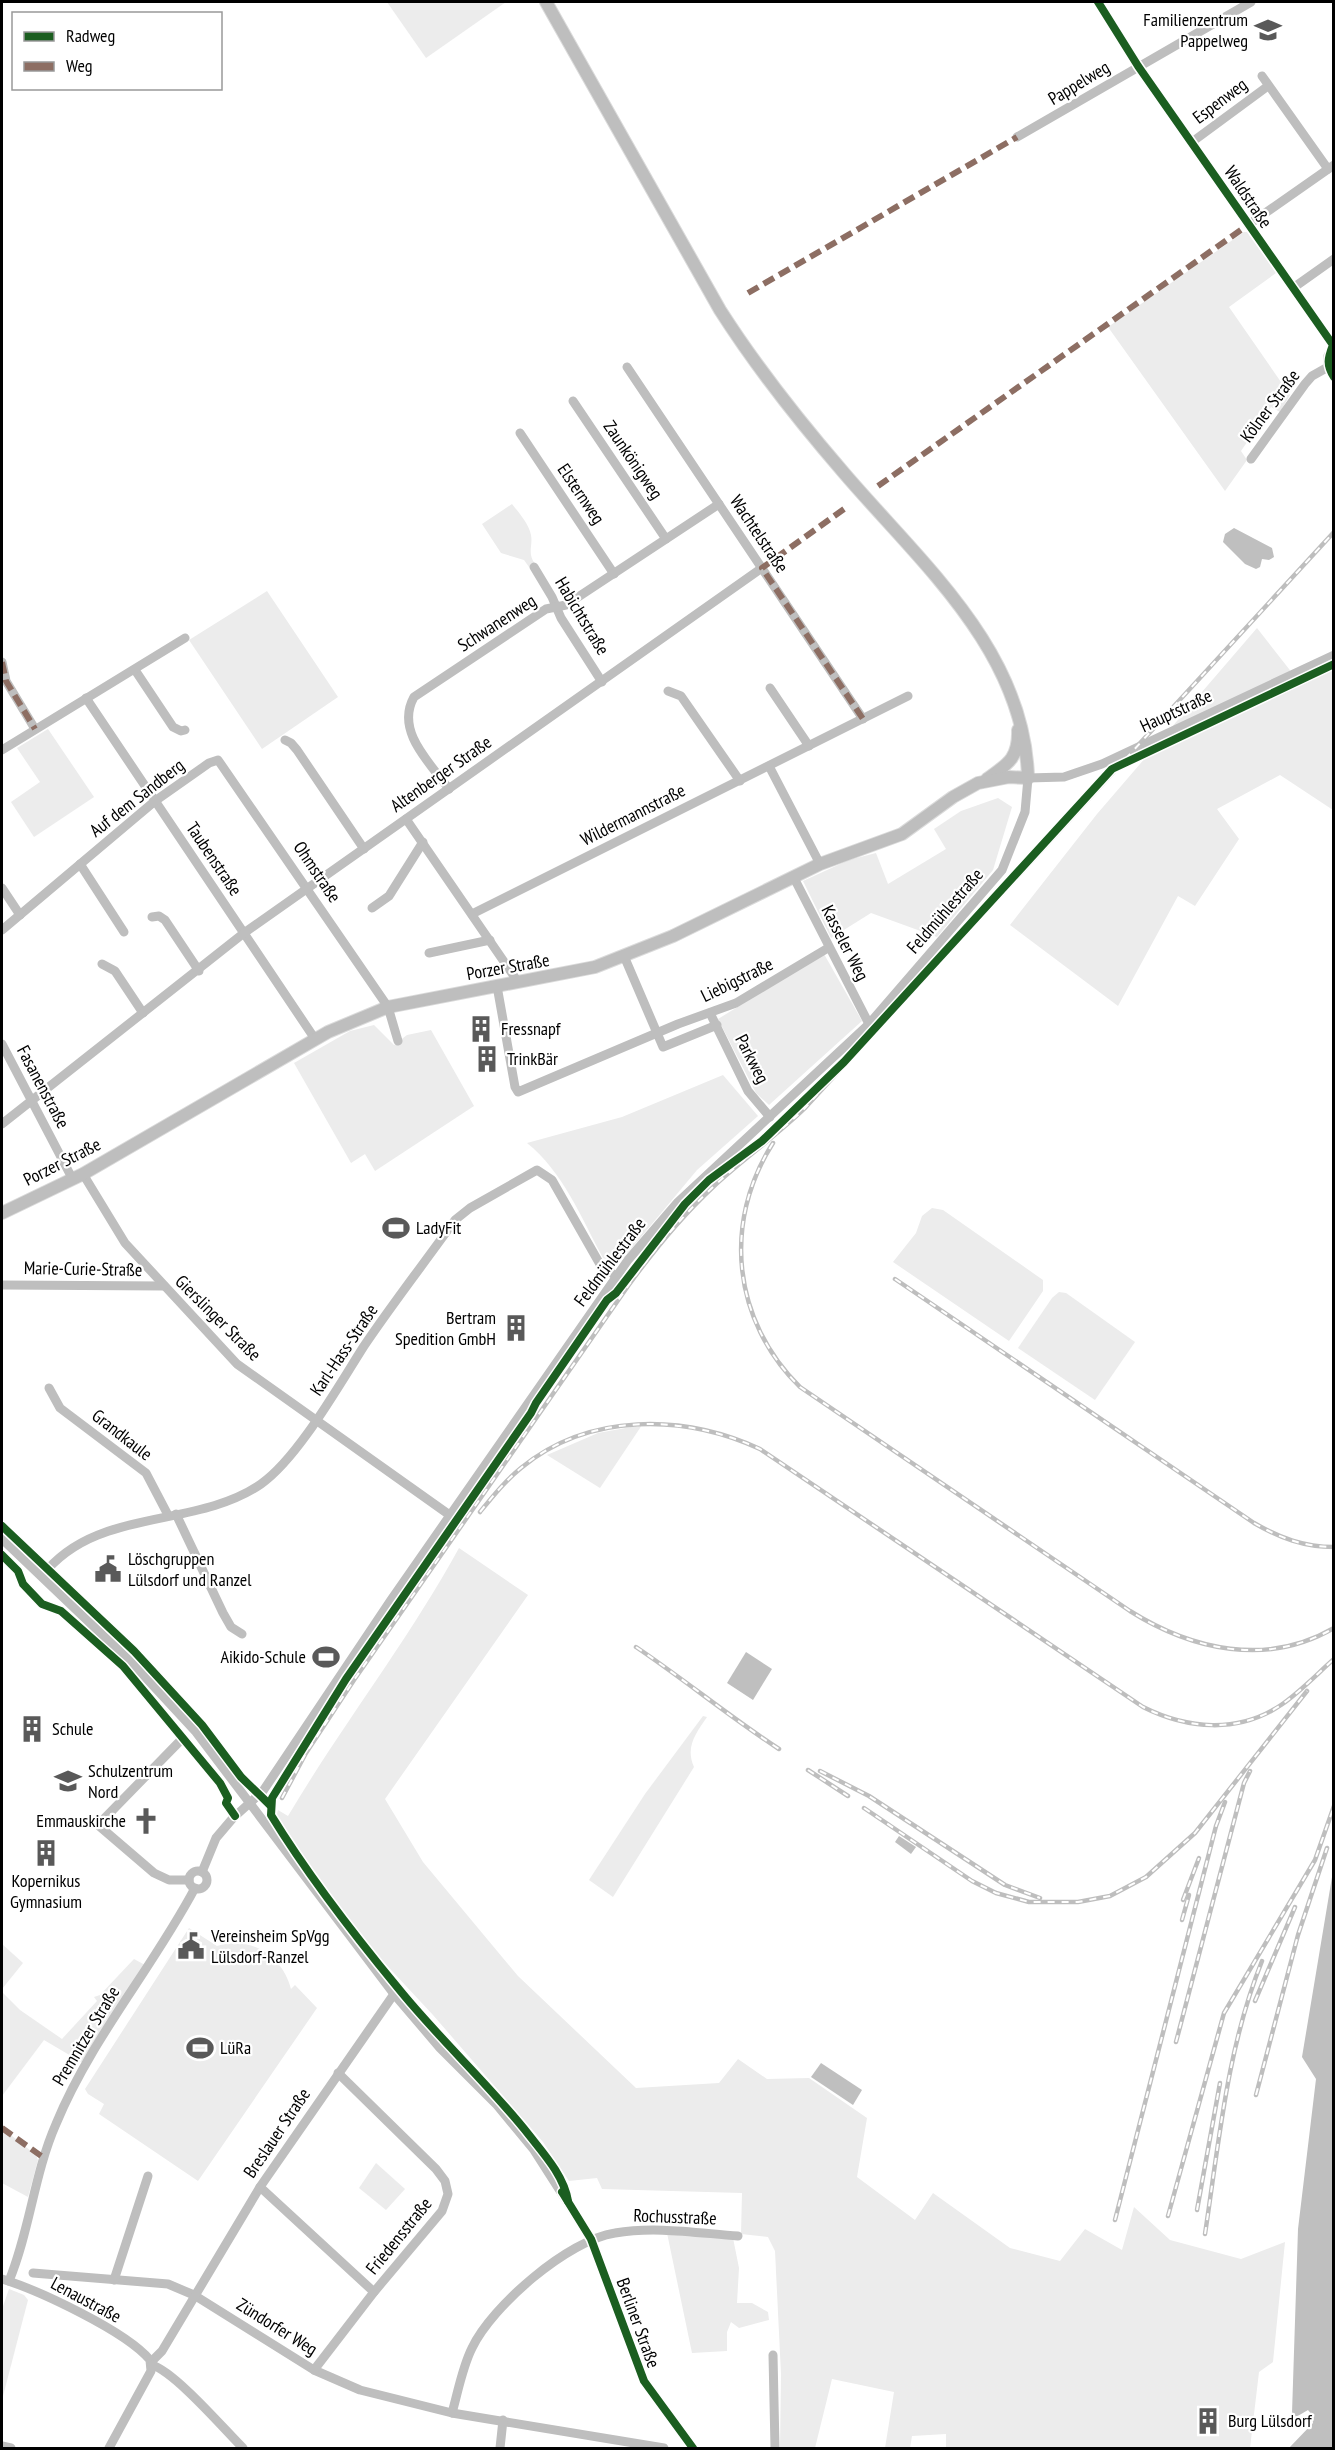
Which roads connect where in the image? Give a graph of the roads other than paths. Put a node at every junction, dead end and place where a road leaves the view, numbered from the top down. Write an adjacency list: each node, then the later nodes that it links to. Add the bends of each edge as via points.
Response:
1 (546, 2): 35 (main road, via 714,300 744,346 812,437 950,593 998,662)
2 (1251, 2): 3 (street, Pappelweg)
3 (1138, 66): 6 (street, Pappelweg); 7 (street, Waldstraße)
4 (1262, 76): 5 (street)
5 (1268, 86): 7 (street, Espenweg); 8 (street)
6 (1017, 137)
7 (1192, 142): 9 (street, Waldstraße)
8 (1331, 167): 9 (street)
9 (1248, 225): 11 (street, Waldstraße)
10 (1334, 259): 11 (street)
11 (1293, 288): 12 (street, Waldstraße)
12 (1333, 345): 14 (street, Kölner Straße)
13 (627, 367): 19 (street, Wachtelstraße)
14 (1328, 368): 15 (street); 18 (street, Kölner Straße, via 1305,384)
15 (1334, 377)
16 (573, 401): 20 (street, Zaunkönigweg)
17 (520, 433): 23 (street, Elsternweg)
18 (1251, 459)
19 (719, 504): 20 (street, Schwanenweg); 22 (street, Wachtelstraße)
20 (666, 538): 23 (street, Schwanenweg)
21 (534, 567): 24 (street, Habichtstraße)
22 (762, 568): 30 (street, Altenberger Straße); 36 (street, Wachtelstraße)
23 (614, 574): 24 (street, Schwanenweg, via 566,605)
24 (557, 606): 30 (street, Habichtstraße); 47 (street, Schwanenweg, via 546,609 414,697 408,711 408,728)
25 (185, 638): 28 (street)
26 (1334, 655): 44 (street, Hauptstraße, via 1102,764 1064,777)
27 (2, 662): 29 (street)
28 (135, 670): 34 (street); 38 (street, via 173,727)
29 (4, 679): 37 (street)
30 (602, 682): 47 (street, Altenberger Straße)
31 (770, 688): 40 (street)
32 (668, 691): 46 (street, via 681,696)
33 (908, 696): 36 (street, Wildermannstraße)
34 (86, 698): 37 (street); 48 (street, Taubenstraße)
35 (1018, 714): 44 (main road, via 1026,742); 45 (main road, via 1016,753)
36 (863, 719): 40 (street, Wildermannstraße)
37 (35, 729): 41 (street)
38 (185, 730)
39 (285, 740): 51 (street, via 297,750)
40 (808, 746): 43 (street, Wildermannstraße)
41 (2, 750)
42 (216, 760): 48 (street, Auf dem Sandberg); 56 (street, Ohmstraße, via 222,763)
43 (769, 766): 46 (street, Wildermannstraße); 53 (street)
44 (1028, 778): 45 (main road, Porzer Straße); 75 (street, Feldmühlestraße, via 1027,802 1002,870)
45 (985, 780): 53 (main road, Porzer Straße, via 953,797 902,834)
46 (740, 781): 58 (street, Wildermannstraße)
47 (449, 789): 49 (street, Altenberger Straße)
48 (155, 801): 52 (street, Auf dem Sandberg); 63 (street, Taubenstraße)
49 (406, 819): 50 (street); 51 (street, Altenberger Straße)
50 (423, 842): 57 (street, via 389,896); 58 (street)
51 (364, 849): 56 (street, Altenberger Straße)
52 (80, 864): 59 (street, Auf dem Sandberg); 62 (street)
53 (820, 864): 54 (main road, Porzer Straße)
54 (793, 876): 65 (street, Kasseler Weg); 67 (main road, Porzer Straße, via 715,917)
55 (2, 888): 59 (street)
56 (308, 889): 63 (street, Altenberger Straße); 72 (street, Ohmstraße)
57 (372, 908)
58 (472, 914): 64 (street)
59 (20, 915): 61 (street, Auf dem Sandberg)
60 (152, 917): 69 (street, via 165,920)
61 (2, 930)
62 (124, 932)
63 (244, 933): 69 (street, Altenberger Straße); 78 (street, Taubenstraße)
64 (490, 940): 66 (street); 70 (street)
65 (828, 948): 74 (street, Liebigstraße, via 751,995); 75 (street, Kasseler Weg)
66 (429, 953)
67 (624, 956): 70 (main road, Porzer Straße, via 564,975); 77 (street)
68 (102, 964): 73 (street, via 115,971)
69 (199, 971): 73 (street, Altenberger Straße)
70 (518, 982): 71 (main road, Porzer Straße)
71 (497, 986): 72 (main road, Porzer Straße); 77 (street, Liebigstraße, via 518,1092)
72 (387, 1007): 78 (main road, Porzer Straße); 79 (street, Ohmstraße)
73 (143, 1012): 81 (street, Altenberger Straße)
74 (710, 1013): 76 (street, Parkweg); 77 (street, Liebigstraße)
75 (869, 1024): 82 (street, Feldmühlestraße)
76 (717, 1025): 77 (street, Liebigstraße, via 663,1047); 82 (street, Parkweg, via 748,1091)
77 (657, 1033)
78 (315, 1039): 84 (main road, Porzer Straße)
79 (398, 1041)
80 (2, 1044): 81 (street, Fasanenstraße)
81 (31, 1100): 83 (street, Altenberger Straße); 84 (street, Fasanenstraße)
82 (771, 1117): 86 (street, Feldmühlestraße, via 678,1202)
83 (2, 1124)
84 (77, 1176): 85 (main road, Porzer Straße); 88 (street, Gierslinger Straße, via 125,1243)
85 (2, 1213)
86 (616, 1276): 90 (street, Karl-Hass-Straße, via 601,1266 552,1180 537,1170 455,1220); 92 (street, Feldmühlestraße)
87 (2, 1285): 88 (street, Marie-Curie-Straße)
88 (164, 1286): 90 (street, Gierslinger Straße, via 237,1364)
89 (49, 1388): 91 (street, Grandkaule, via 60,1408 146,1473)
90 (316, 1419): 91 (street, Karl-Hass-Straße, via 263,1482 231,1500); 92 (street, Gierslinger Straße)
91 (172, 1514): 94 (street, Karl-Hass-Straße, via 93,1536); 95 (street, Grandkaule, via 231,1627)
92 (451, 1516): 97 (street, Feldmühlestraße, via 282,1764)
93 (2, 1539): 94 (street, Berliner Straße)
94 (42, 1576): 97 (street, Berliner Straße, via 165,1697)
95 (242, 1634)
96 (180, 1741): 99 (street, via 98,1825 154,1873)
97 (249, 1803): 98 (street, Premnitzer Straße, via 216,1838); 100 (street, Berliner Straße)
98 (202, 1872): 99 (street, via 195,1872); 99 (street, Premnitzer Straße, via 207,1882 204,1887)
99 (192, 1884): 107 (street, Premnitzer Straße, via 174,1929 85,2064 56,2123)
100 (394, 1994): 101 (street, Breslauer Straße); 105 (street, Berliner Straße, via 529,2143)
101 (338, 2073): 103 (street, Breslauer Straße); 109 (street, Friedensstraße, via 436,2169 448,2194 442,2211)
102 (148, 2176): 108 (street)
103 (260, 2187): 109 (street); 110 (street, Breslauer Straße)
104 (738, 2236): 105 (street, Rochusstraße, via 645,2230)
105 (591, 2240): 114 (street, Rochusstraße, via 528,2282 493,2318 472,2346); 122 (street, Berliner Straße, via 644,2381)
106 (33, 2273): 108 (street, Zündorfer Weg)
107 (5, 2280): 112 (street, Lenaustraße, via 90,2319)
108 (114, 2280): 110 (street, Zündorfer Weg, via 168,2284)
109 (374, 2292): 113 (street, Friedensstraße)
110 (194, 2295): 112 (street, Breslauer Straße, via 162,2351); 113 (street, Zündorfer Weg)
111 (773, 2355): 123 (street)
112 (151, 2362): 118 (street, Breslauer Straße); 119 (street, Lenaustraße)
113 (314, 2370): 114 (street, Zündorfer Weg, via 360,2390)
114 (452, 2413): 115 (street, Zündorfer Weg)
115 (503, 2421): 120 (street); 121 (street, Zündorfer Weg)
116 (2, 2446): 117 (street)
117 (11, 2448)
118 (109, 2448)
119 (243, 2448)
120 (500, 2448)
121 (664, 2448)
122 (693, 2448)
123 (775, 2448)

